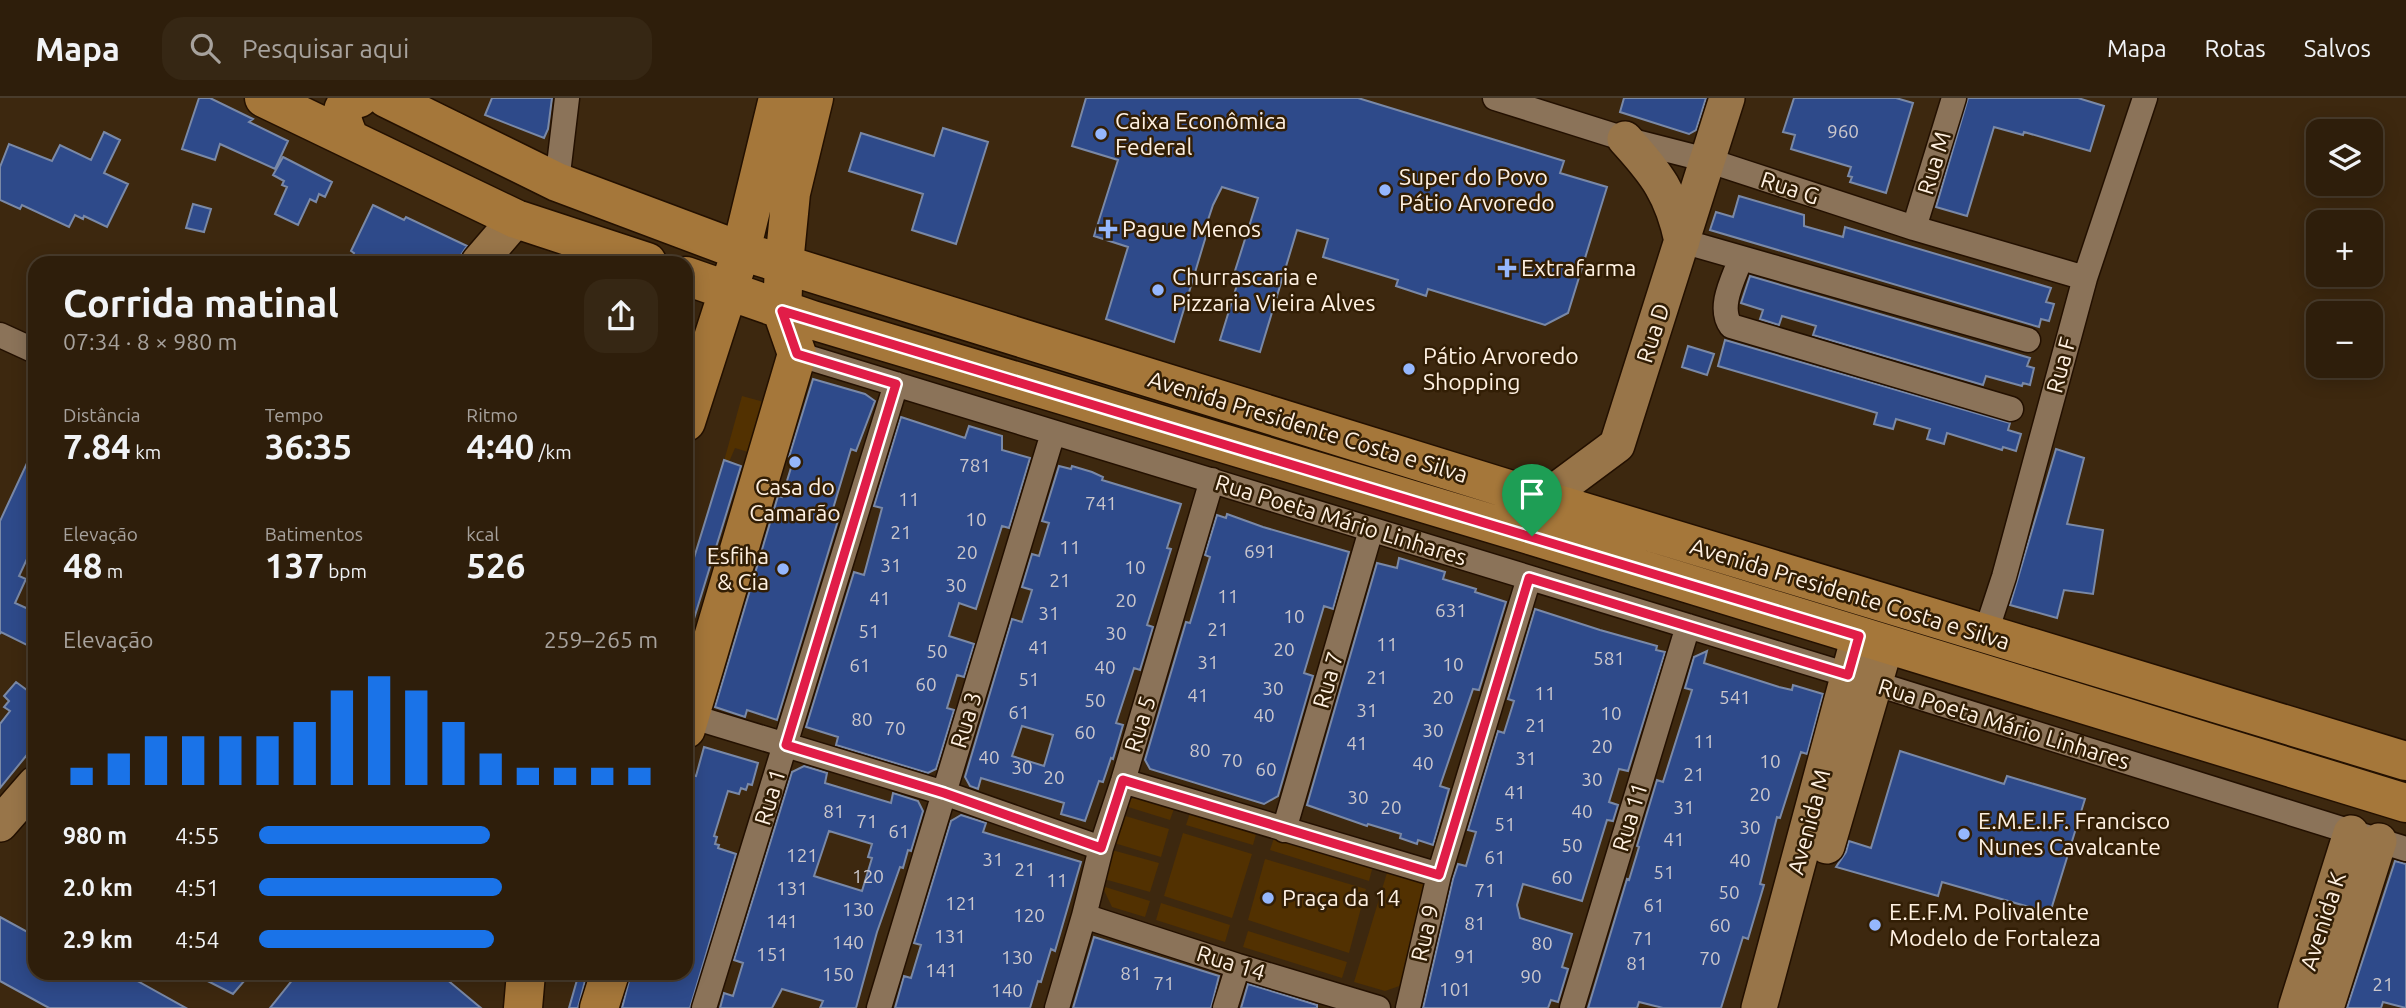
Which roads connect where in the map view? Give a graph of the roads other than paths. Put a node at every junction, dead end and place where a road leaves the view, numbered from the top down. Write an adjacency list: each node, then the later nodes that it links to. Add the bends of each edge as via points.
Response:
1 (264, 98): 10 (main road)
2 (567, 98): 13 (street)
3 (778, 98): 17 (main road)
4 (814, 98): 21 (main road, via 791,193)
5 (1727, 98): 12 (street, Rua D)
6 (1954, 98): 15 (street, Rua M)
7 (2145, 98): 22 (street, Rua F)
8 (380, 99): 10 (main road, via 351,100 342,111); 13 (main road, Avenida Presidente Costa e Silva)
9 (1508, 100): 11 (street, Rua G)
10 (350, 139): 14 (main road)
11 (1625, 139): 12 (street, Rua G); 16 (street, via 1669,197)
12 (1707, 160): 15 (street, Rua G); 16 (street, Rua D)
13 (557, 181): 17 (main road, Avenida Presidente Costa e Silva)
14 (516, 219): 18 (street); 19 (main road)
15 (1914, 228): 22 (street, Rua G)
16 (1682, 242): 20 (street); 35 (street, Rua D, via 1617,445)
17 (741, 251): 21 (main road, Avenida Presidente Costa e Silva); 24 (main road)
18 (484, 256)
19 (629, 256)
20 (1741, 258): 27 (street); 32 (street, via 1724,309 1731,326)
21 (785, 264): 25 (main road); 35 (main road, Avenida Presidente Costa e Silva)
22 (2085, 278): 40 (street, Rua F)
23 (693, 279): 24 (main road, Avenida Presidente Costa e Silva)
24 (727, 291): 25 (main road, Avenida Presidente Costa e Silva); 31 (main road)
25 (782, 311): 29 (main road); 37 (main road, Avenida Presidente Costa e Silva)
26 (0, 335): 28 (street)
27 (2028, 340)
28 (28, 348)
29 (797, 354): 30 (street, Rua Poeta Mário Linhares); 43 (main road)
30 (896, 384): 33 (street, Rua Poeta Mário Linhares); 45 (street, Rua 1)
31 (693, 400)
32 (2011, 409)
33 (1053, 433): 34 (street, Rua Poeta Mário Linhares); 49 (street, Rua 3)
34 (1212, 480): 36 (street, Rua Poeta Mário Linhares); 47 (street, Rua 5)
35 (1543, 500): 37 (street); 40 (main road, Avenida Presidente Costa e Silva)
36 (1371, 530): 38 (street, Rua Poeta Mário Linhares); 52 (street, Rua 7)
37 (1532, 536): 41 (main road, Avenida Presidente Costa e Silva)
38 (1529, 578): 39 (street, Rua Poeta Mário Linhares); 55 (street, Rua 9)
39 (1688, 626): 42 (street, Rua Poeta Mário Linhares); 68 (street, Rua 11)
40 (1985, 635): 46 (main road, Avenida Presidente Costa e Silva)
41 (1872, 640): 42 (street, Avenida M); 50 (main road, Avenida Presidente Costa e Silva)
42 (1861, 679): 53 (street, Rua Poeta Mário Linhares); 69 (street, Avenida M); 70 (street, Avenida M)
43 (693, 705)
44 (693, 723): 45 (street)
45 (786, 745): 49 (street); 62 (street, Rua 1)
46 (2406, 761)
47 (1123, 780): 52 (street); 54 (street, Rua 5)
48 (28, 792): 51 (street)
49 (944, 793): 54 (street); 63 (street, Rua 3)
50 (2406, 803)
51 (0, 824)
52 (1284, 830): 55 (street)
53 (2379, 841): 71 (street, Avenida K); 72 (street, Avenida K)
54 (1101, 848): 56 (street, Rua 5)
55 (1439, 875): 67 (street, Rua 9)
56 (1084, 916): 57 (street, Rua 14); 64 (street, Rua 5)
57 (1238, 966): 65 (street); 66 (street, Rua 14)
58 (525, 980): 60 (main road)
59 (608, 980): 61 (main road)
60 (523, 1008)
61 (599, 1008)
62 (704, 1008)
63 (879, 1008)
64 (1057, 1008)
65 (1225, 1008)
66 (1378, 1008)
67 (1408, 1008)
68 (1572, 1008)
69 (1759, 1008)
70 (1780, 1008)
71 (2296, 1008)
72 (2326, 1008)

